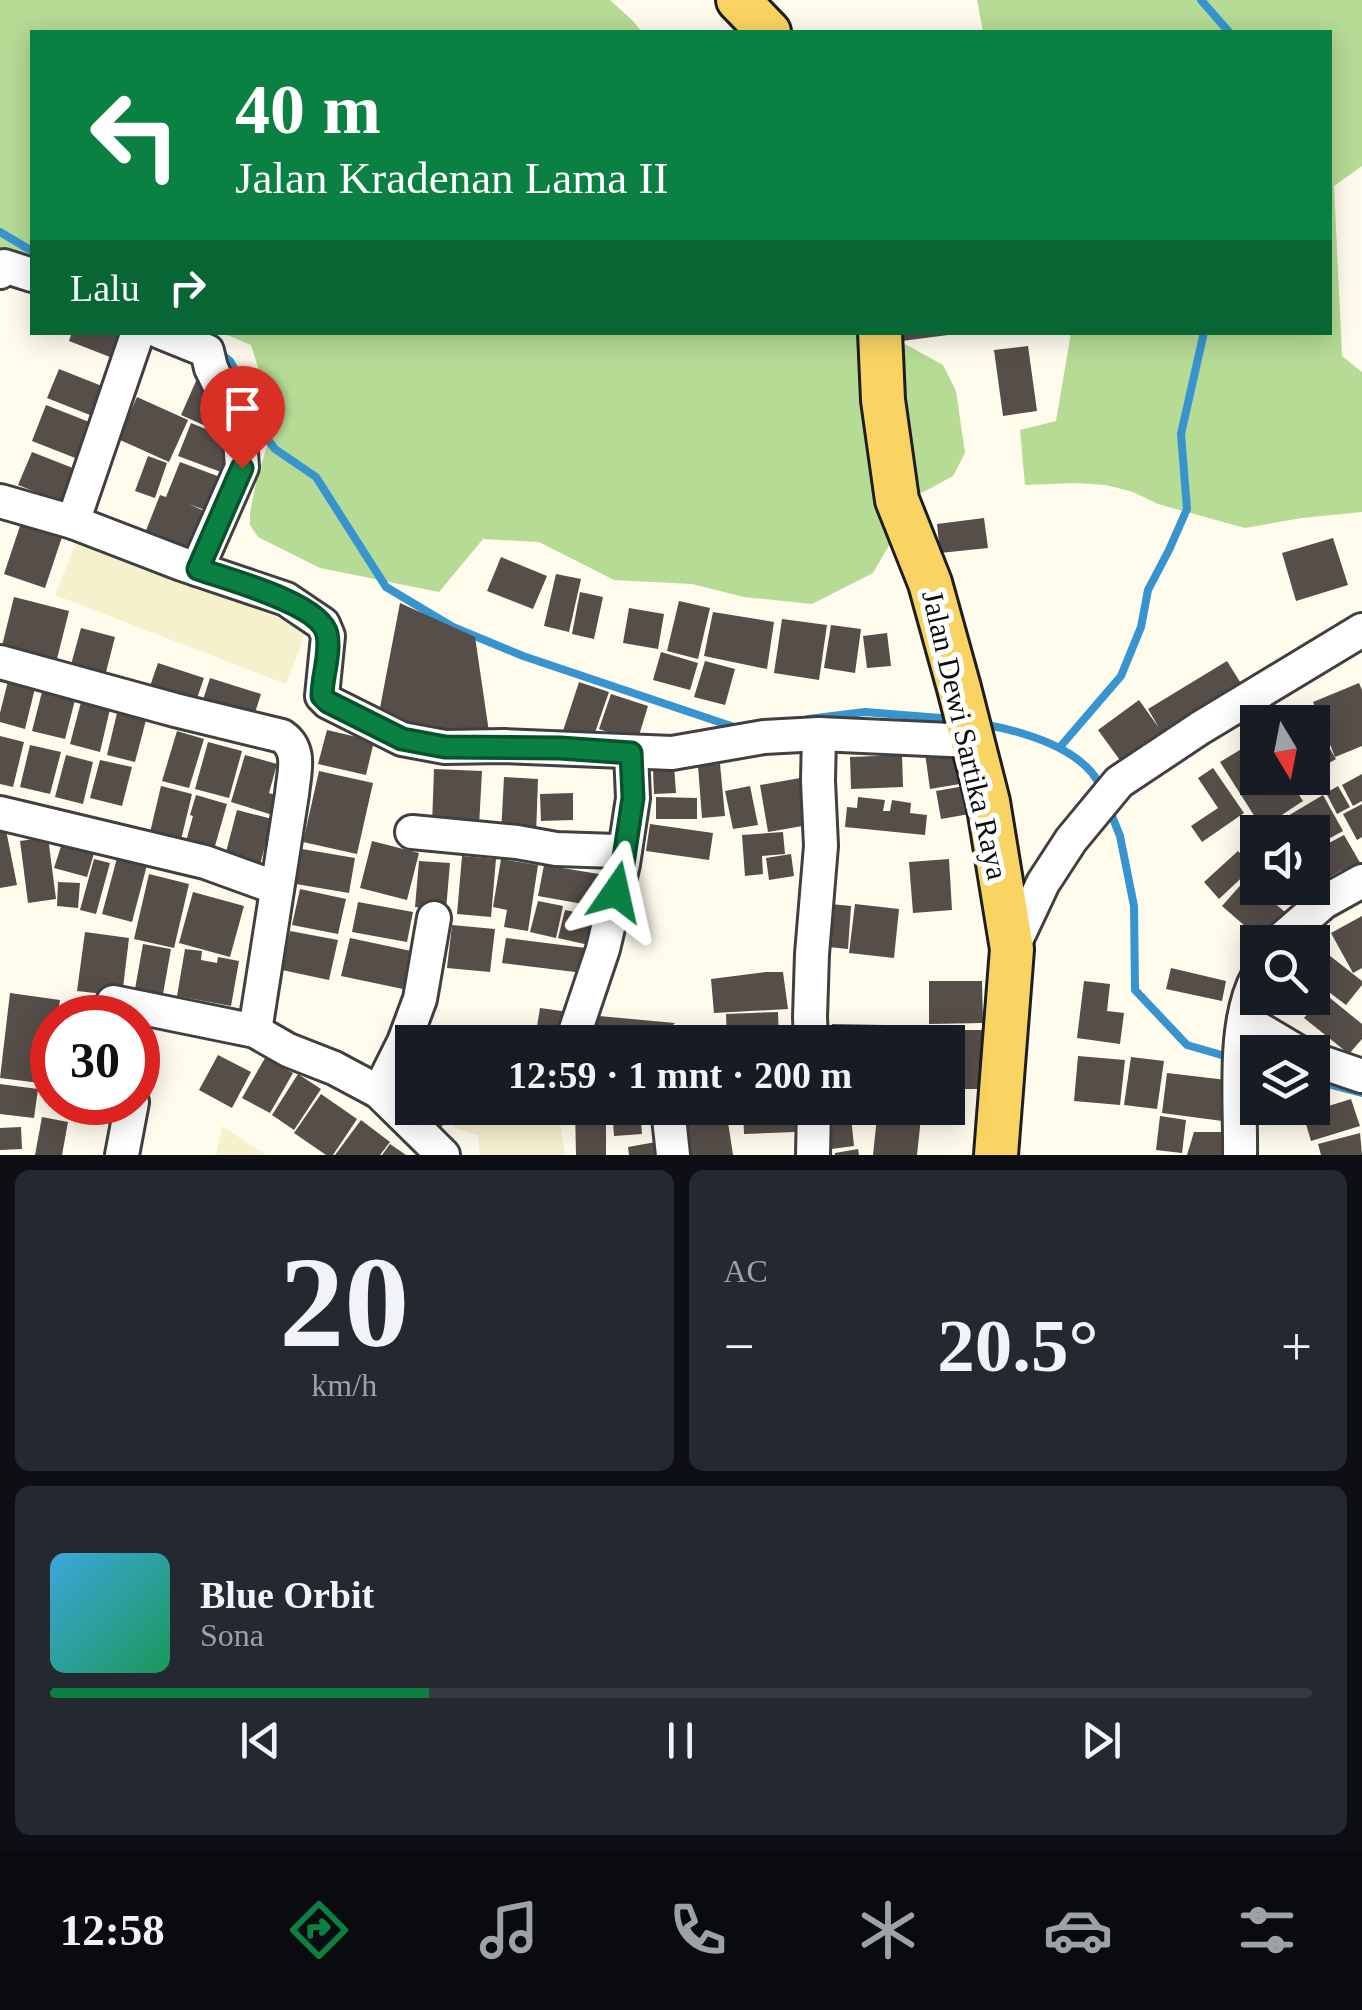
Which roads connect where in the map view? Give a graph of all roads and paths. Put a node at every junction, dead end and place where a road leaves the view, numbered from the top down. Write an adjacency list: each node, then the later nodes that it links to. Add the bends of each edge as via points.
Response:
1 (738, 0): 2 (main road)
2 (767, 30)
3 (0, 272): 4 (street, via 4,266)
4 (30, 274)
5 (137, 335): 9 (street)
6 (167, 335): 10 (street, via 207,351 239,425 242,468)
7 (880, 335): 14 (main road, Jalan Dewi Sartika Raya, via 896,500 930,583)
8 (0, 501): 9 (street)
9 (74, 522): 10 (street)
10 (198, 569): 15 (street, via 286,599 323,624 328,636 322,696 402,739 445,747)
11 (1354, 638): 23 (street, via 1119,782 1070,840)
12 (0, 662): 20 (street, via 291,743 296,756)
13 (819, 734): 14 (street); 15 (street); 28 (street)
14 (971, 736): 23 (main road, Jalan Dewi Sartika Raya)
15 (631, 753): 18 (street)
16 (0, 813): 20 (street, via 205,862)
17 (412, 832): 18 (street, via 556,849)
18 (625, 849): 27 (street)
19 (1362, 882): 22 (street)
20 (277, 888): 29 (street)
21 (434, 918): 33 (street, via 420,998)
22 (1298, 925)
23 (1012, 948): 41 (main road, Jalan Dewi Sartika Raya)
24 (160, 1012): 29 (street)
25 (1245, 1015): 26 (street)
26 (1244, 1020): 30 (street); 42 (street)
27 (577, 1025)
28 (810, 1025)
29 (255, 1031): 33 (street)
30 (1269, 1035)
31 (1330, 1065): 32 (street)
32 (1362, 1076)
33 (379, 1092): 38 (street)
34 (128, 1125): 37 (street)
35 (670, 1125): 39 (street)
36 (814, 1125): 40 (street)
37 (122, 1155)
38 (444, 1155)
39 (673, 1155)
40 (813, 1155)
41 (996, 1155)
42 (1240, 1155)

